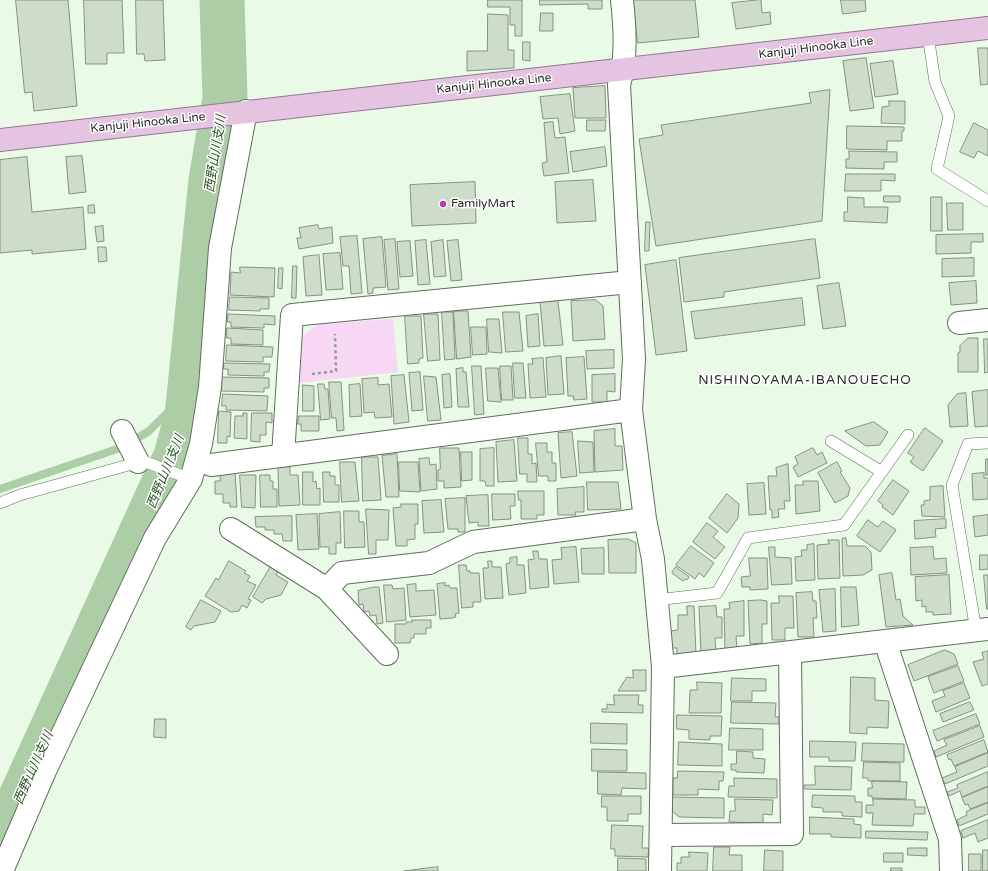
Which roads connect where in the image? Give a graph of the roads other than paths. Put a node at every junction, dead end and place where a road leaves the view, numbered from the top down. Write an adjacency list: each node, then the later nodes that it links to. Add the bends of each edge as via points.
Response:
1 (622, 0): 4 (street, via 625,26)
2 (988, 28): 3 (main road, Kanjuji Hinooka Line)
3 (928, 35): 4 (main road, Kanjuji Hinooka Line); 7 (lane, via 934,82 949,116 937,169)
4 (624, 70): 5 (main road, Kanjuji Hinooka Line); 8 (street, via 619,85)
5 (241, 112): 6 (main road, Kanjuji Hinooka Line); 20 (street, via 220,248 210,387 201,444)
6 (0, 140)
7 (988, 201)
8 (630, 282): 11 (street, via 634,359); 16 (street, via 292,315)
9 (988, 320): 10 (street)
10 (959, 323)
11 (631, 410): 16 (street); 22 (street)
12 (122, 431): 17 (street)
13 (908, 435): 19 (lane)
14 (831, 441): 19 (lane)
15 (988, 443): 26 (lane, via 968,444 952,485)
16 (283, 456): 18 (street)
17 (138, 462): 20 (lane, via 143,461); 21 (lane)
18 (211, 465)
19 (882, 472): 25 (lane, via 844,525 748,538 717,593)
20 (191, 480): 32 (street, via 155,538 45,771)
21 (0, 503)
22 (645, 519): 24 (street, via 473,542 429,563 342,573); 25 (street, via 653,559)
23 (231, 529): 24 (street)
24 (327, 589): 29 (street)
25 (656, 600): 30 (street)
26 (982, 630): 27 (street)
27 (885, 641): 28 (street); 34 (street, via 950,839)
28 (790, 652): 30 (street); 31 (street, via 792,834)
29 (387, 654)
30 (663, 667): 31 (street)
31 (661, 835): 33 (street)
32 (2, 871)
33 (660, 871)
34 (951, 871)

